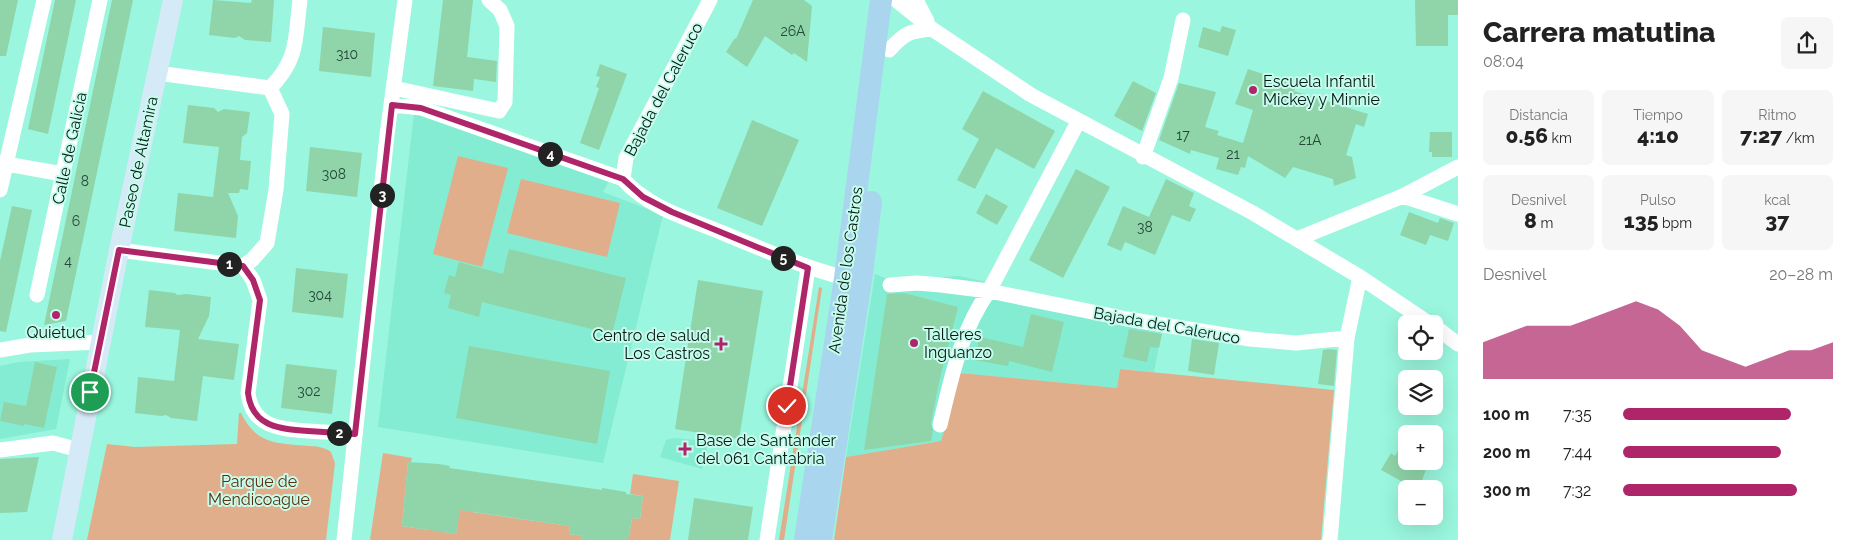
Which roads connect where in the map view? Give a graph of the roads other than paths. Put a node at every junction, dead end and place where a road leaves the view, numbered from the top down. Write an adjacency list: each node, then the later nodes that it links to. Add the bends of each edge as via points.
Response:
1 (44, 0): 20 (street)
2 (100, 0): 22 (street, Calle de Galicia)
3 (173, 0): 14 (main road, Paseo de Altamira)
4 (300, 0): 15 (street, via 291,61)
5 (405, 0): 16 (street)
6 (489, 0): 16 (street, via 500,10 507,26 505,102 500,111)
7 (710, 0): 23 (street, Bajada del Caleruco, via 626,158)
8 (881, 0): 32 (main road, Avenida de los Castros)
9 (896, 0): 12 (street); 13 (main road, Avenida de los Castros)
10 (916, 0): 12 (street)
11 (1183, 20): 19 (street, via 1170,78)
12 (932, 29): 13 (street, via 910,32); 18 (street)
13 (889, 50): 50 (main road, Avenida de los Castros, via 861,280)
14 (157, 74): 15 (street, Paseo de Altamira); 28 (main road, Paseo de Altamira)
15 (270, 88): 29 (street, via 282,114 276,190 267,242)
16 (394, 88): 17 (street)
17 (392, 105): 23 (street, Bajada del Caleruco, via 421,108); 43 (street)
18 (1078, 122): 19 (street); 34 (street)
19 (1144, 156): 27 (street)
20 (3, 164): 22 (street); 24 (street)
21 (1458, 167): 25 (street)
22 (63, 174): 35 (street, Calle de Galicia)
23 (623, 179): 30 (street, Bajada del Caleruco, via 643,197 672,212)
24 (0, 190)
25 (1403, 196): 26 (street); 27 (street)
26 (1458, 214)
27 (1297, 239): 31 (street)
28 (119, 250): 29 (street, Paseo de Altamira); 39 (main road, Paseo de Altamira)
29 (243, 266): 43 (street, via 253,280 260,300 248,393 256,414 278,429)
30 (808, 268): 32 (street, Bajada del Caleruco); 48 (street)
31 (1360, 277): 36 (street); 38 (street)
32 (845, 278): 49 (main road, Avenida de los Castros)
33 (890, 285): 34 (street, Bajada del Caleruco, via 925,284)
34 (989, 291): 38 (street, Bajada del Caleruco, via 1127,319 1250,339 1296,343); 42 (street, via 976,308 968,327)
35 (37, 295)
36 (1418, 315)
37 (1443, 333): 40 (street)
38 (1347, 338): 51 (street)
39 (100, 342): 41 (street, via 30,345); 45 (main road, Paseo de Altamira)
40 (1458, 344)
41 (0, 350)
42 (940, 425)
43 (355, 434): 47 (street)
44 (0, 450): 45 (street, via 53,443)
45 (79, 450): 46 (main road, Paseo de Altamira)
46 (62, 540)
47 (344, 540)
48 (767, 540)
49 (805, 540)
50 (821, 540)
51 (1330, 540)

